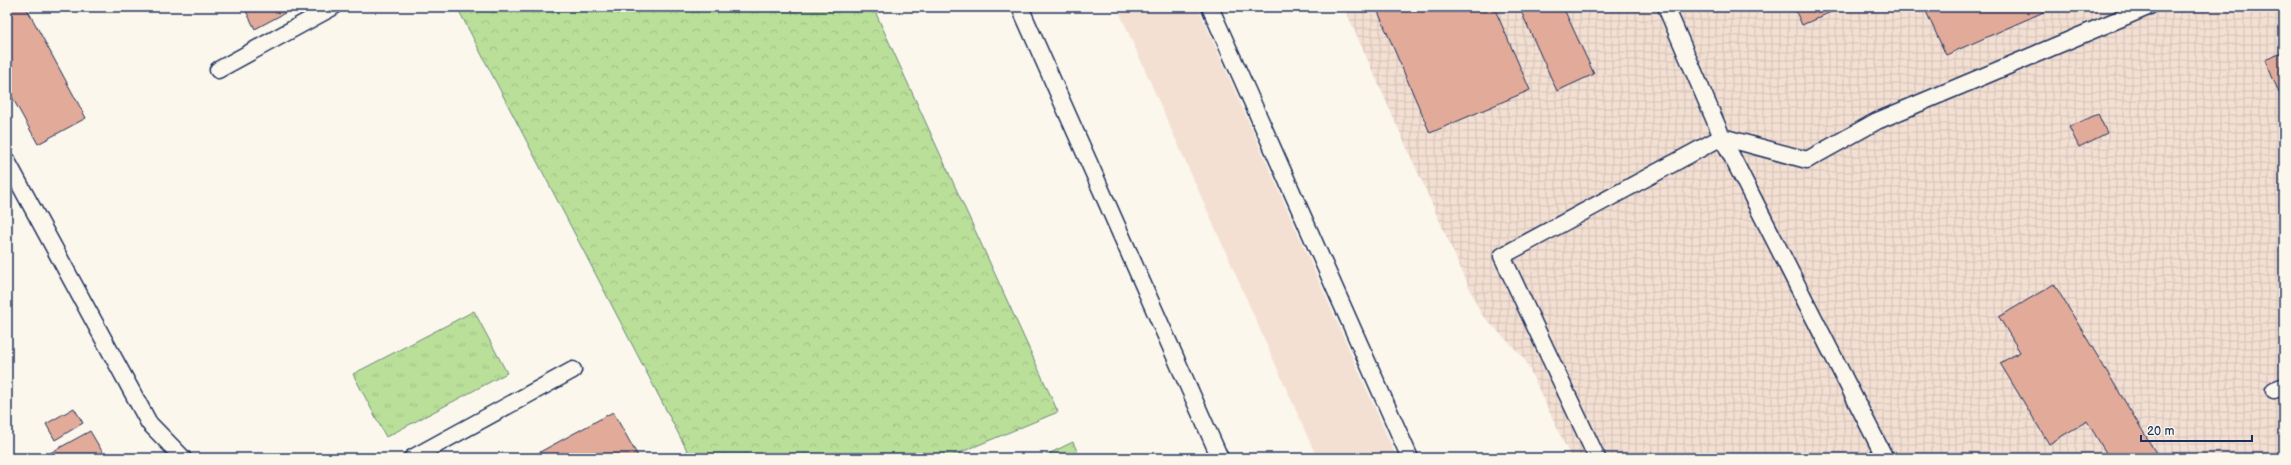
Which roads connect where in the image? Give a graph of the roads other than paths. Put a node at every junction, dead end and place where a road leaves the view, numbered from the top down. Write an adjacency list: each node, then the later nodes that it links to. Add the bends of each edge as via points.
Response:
1 (333, 7): 6 (lane)
2 (1020, 7): 12 (lane)
3 (1210, 7): 13 (lane)
4 (1666, 7): 7 (lane)
5 (2148, 7): 7 (lane, via 1877,122 1807,160)
6 (218, 70)
7 (1722, 137): 14 (lane, via 1502,256); 15 (lane)
8 (7, 161): 10 (lane, via 149,423)
9 (573, 370): 11 (lane)
10 (182, 458)
11 (412, 458)
12 (1220, 458)
13 (1410, 458)
14 (1597, 458)
15 (1885, 458)

